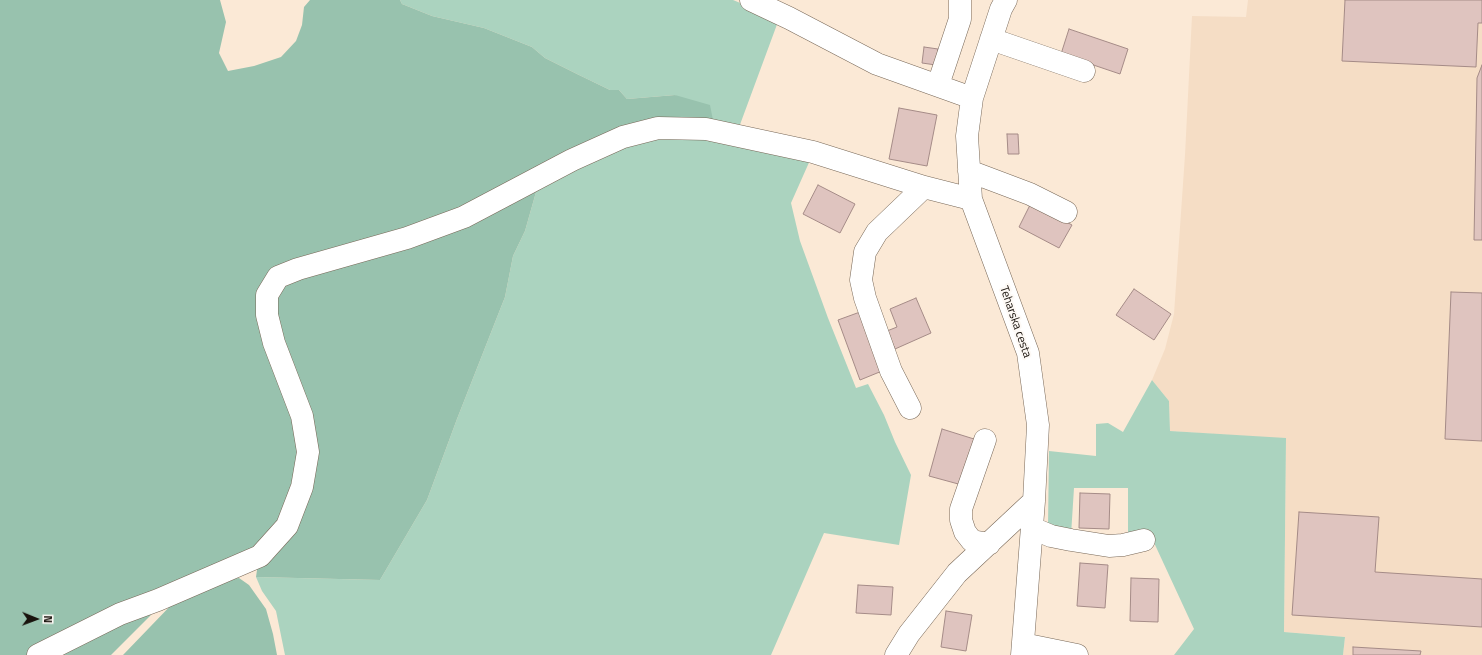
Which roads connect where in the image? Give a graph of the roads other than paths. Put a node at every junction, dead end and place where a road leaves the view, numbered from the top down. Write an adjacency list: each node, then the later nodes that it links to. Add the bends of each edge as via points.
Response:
1 (751, 0): 4 (street)
2 (960, 0): 7 (street, via 960,19)
3 (1006, 0): 5 (street, Teharska cesta)
4 (779, 6): 7 (street, via 877,64)
5 (991, 40): 6 (street); 8 (street, Teharska cesta)
6 (1084, 71)
7 (938, 85): 8 (street)
8 (972, 98): 9 (street, Teharska cesta, via 967,136)
9 (969, 171): 11 (street, Teharska cesta); 12 (street, via 1030,194)
10 (924, 187): 11 (street); 13 (street, via 877,232 865,252 861,280 891,371); 20 (street, via 813,152 706,130 658,128 623,137 572,160 464,217 407,238 278,277 267,295 267,315 274,343 302,416 308,452 302,487 287,526 260,556 120,614)
11 (971, 199): 15 (street, Teharska cesta, via 1028,353 1038,426)
12 (1066, 212)
13 (910, 408)
14 (985, 440): 18 (street, via 961,509 961,520 965,532 972,541)
15 (1034, 501): 16 (street, Teharska cesta); 18 (street)
16 (1032, 528): 17 (street, via 1051,536 1109,546); 19 (street, Teharska cesta)
17 (1144, 540)
18 (989, 544): 21 (street, via 957,573 909,634)
19 (1022, 649): 22 (street)
20 (38, 655)
21 (896, 655)
22 (1077, 655)

